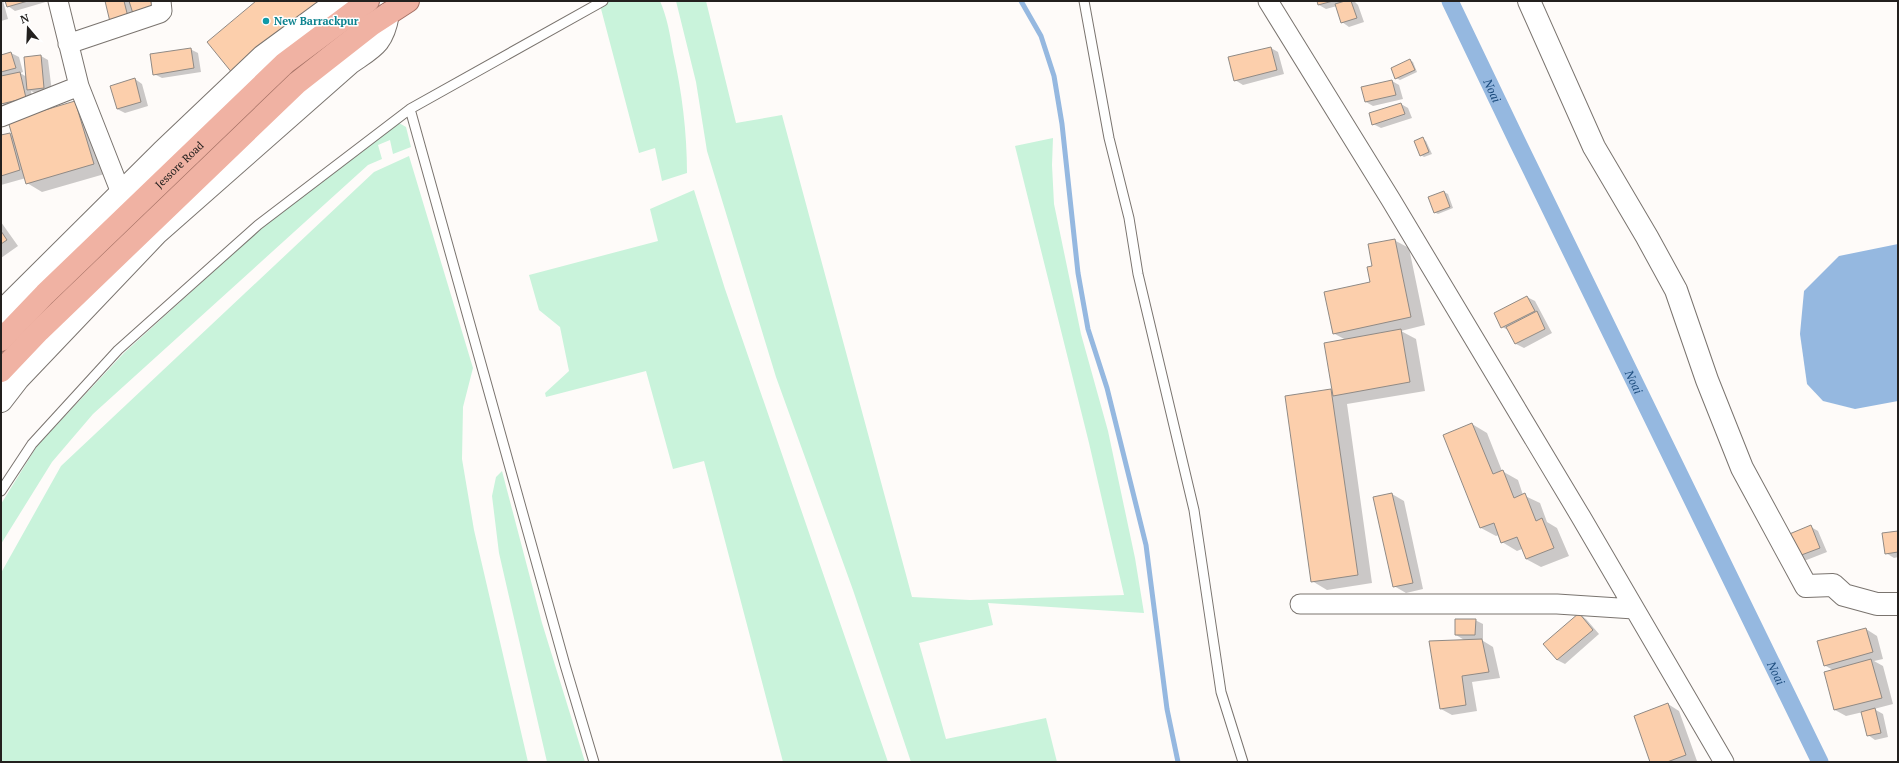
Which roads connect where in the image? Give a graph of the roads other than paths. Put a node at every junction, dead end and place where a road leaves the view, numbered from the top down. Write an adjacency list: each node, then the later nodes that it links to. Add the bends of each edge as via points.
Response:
1 (58, 1): 11 (street)
2 (161, 1): 11 (street, via 160,13)
3 (338, 1): 15 (street, via 263,56)
4 (368, 1): 17 (highway, Jessore Road, via 285,63)
5 (408, 1): 10 (highway)
6 (603, 1): 13 (lane)
7 (1084, 1): 25 (lane, via 1110,138 1129,218 1138,274 1194,510 1221,692)
8 (1268, 1): 23 (street, via 1407,226)
9 (1529, 1): 22 (street, via 1594,147 1676,290 1707,380 1742,468 1806,586 1834,584 1844,595 1877,604)
10 (388, 14): 18 (highway, via 333,53 297,83 44,326); 19 (street, via 385,32 374,47 350,63 157,233 18,379)
11 (68, 44): 12 (street)
12 (79, 86): 14 (street); 15 (street)
13 (410, 109): 20 (lane, via 258,226 118,350 32,444); 24 (lane)
14 (1, 117)
15 (121, 193): 16 (street)
16 (1, 312)
17 (1, 340)
18 (1, 372)
19 (1, 401)
20 (1, 491)
21 (1300, 604): 23 (street, via 1557,604)
22 (1898, 604)
23 (1634, 609): 26 (street)
24 (594, 762)
25 (1243, 762)
26 (1724, 762)

